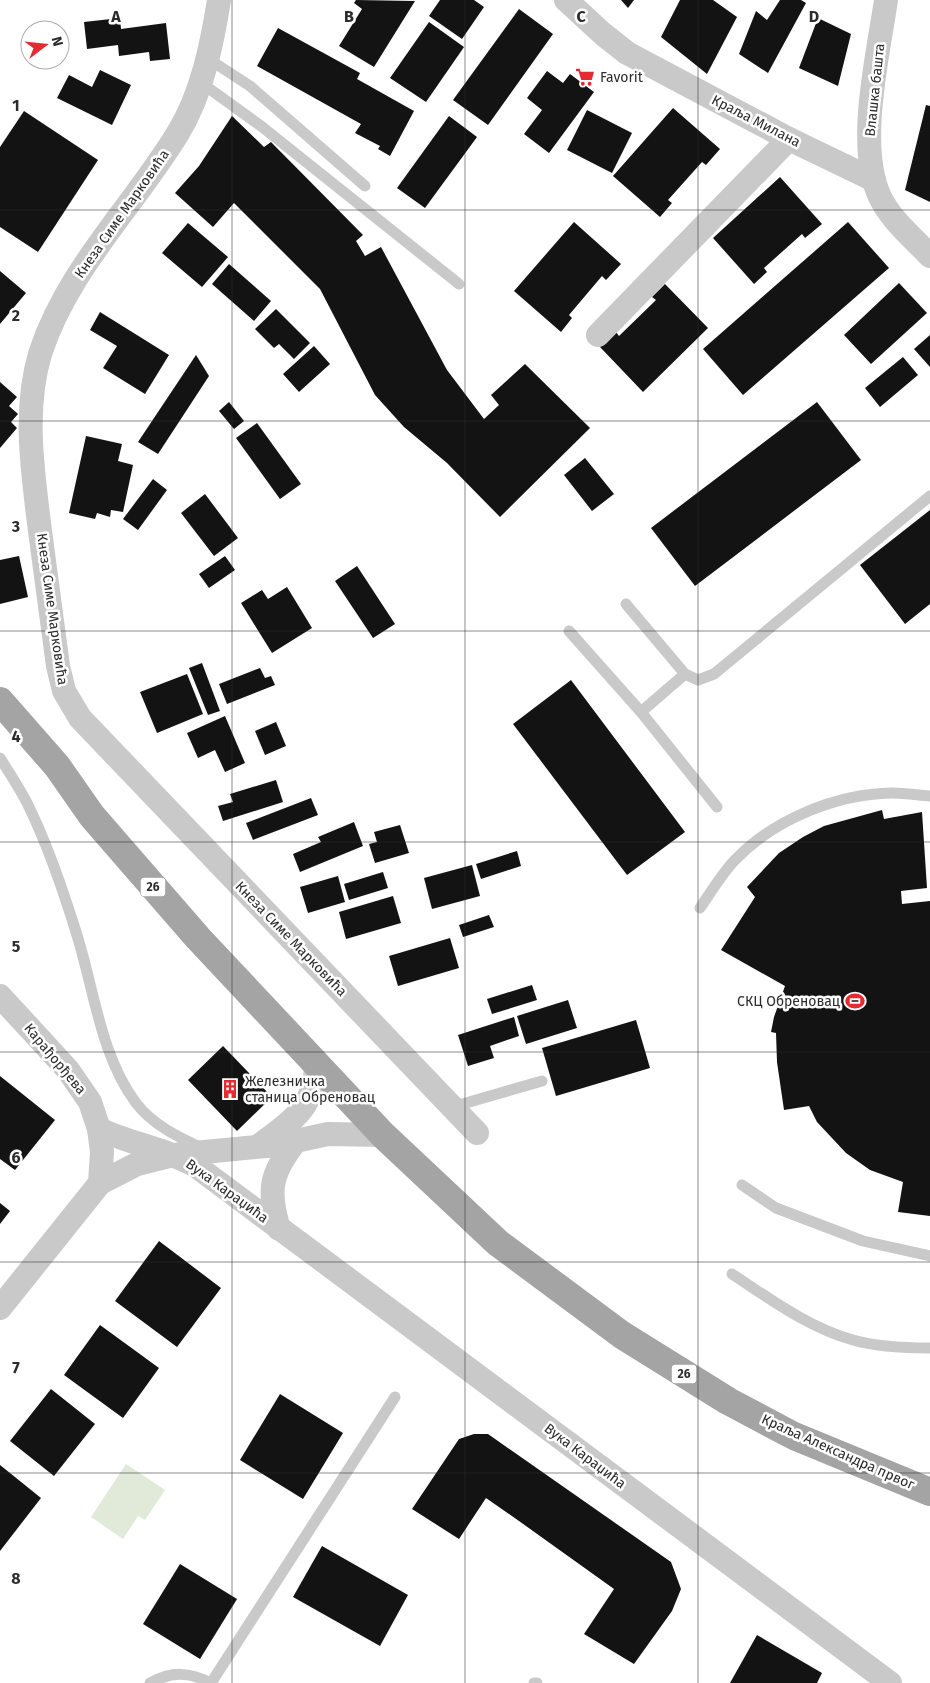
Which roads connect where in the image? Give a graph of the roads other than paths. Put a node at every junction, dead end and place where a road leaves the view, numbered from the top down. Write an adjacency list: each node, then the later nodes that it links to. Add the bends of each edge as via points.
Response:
1 (220, 0): 4 (street, Кнеза Симе Марковића)
2 (566, 0): 6 (street, Краља Милана, via 627,53)
3 (886, 0): 7 (street, Влашка башта, via 869,138)
4 (207, 58): 5 (street, Кнеза Симе Марковића); 8 (lane, via 250,86)
5 (200, 82): 10 (lane, via 261,126); 25 (street, Кнеза Симе Марковића, via 179,133 80,271 58,310 40,355 31,406 31,457 64,691 80,718)
6 (789, 139): 7 (street, Краља Милана); 11 (street)
7 (874, 180): 9 (street, via 891,215)
8 (365, 186)
9 (930, 256)
10 (459, 284)
11 (598, 334)
12 (930, 496): 15 (lane, via 714,674 698,680)
13 (626, 604): 15 (lane)
14 (569, 631): 17 (lane)
15 (685, 674): 17 (lane)
16 (0, 701): 23 (main road, 26, via 57,766 92,816 142,875)
17 (641, 712): 20 (lane)
18 (0, 758): 31 (lane, via 29,806 50,858 76,931 108,1047 129,1091 150,1117 164,1128)
19 (930, 796): 21 (lane, via 891,793 869,796 824,806 799,816 755,841 734,862)
20 (718, 807)
21 (700, 908)
22 (0, 996): 26 (street, Карађорђева, via 72,1076 90,1102)
23 (316, 1066): 28 (main road, 26); 30 (street, via 315,1085 309,1101 288,1124)
24 (542, 1081): 25 (lane)
25 (452, 1107): 27 (street, Кнеза Симе Марковића)
26 (99, 1129): 32 (street, via 131,1143); 33 (street, Карађорђева, via 102,1152)
27 (476, 1133)
28 (382, 1135): 29 (street, via 342,1133); 41 (main road, Краља Александра првог / 26, via 498,1243 622,1335 728,1401 794,1436)
29 (295, 1142): 30 (street); 35 (street, Вука Караџића, via 281,1161 272,1184 273,1208)
30 (260, 1145): 31 (street)
31 (210, 1152): 32 (street)
32 (173, 1155): 33 (street, via 137,1164); 35 (street, Вука Караџића, via 196,1166)
33 (100, 1183): 38 (street)
34 (742, 1185): 36 (lane, via 776,1208 863,1242)
35 (279, 1229): 44 (street, Вука Караџића)
36 (930, 1256)
37 (732, 1274): 39 (lane, via 780,1306 854,1340)
38 (0, 1308)
39 (930, 1348)
40 (395, 1397): 43 (lane)
41 (930, 1492)
42 (150, 1683): 43 (lane, via 162,1676 194,1674)
43 (211, 1683)
44 (890, 1683)

